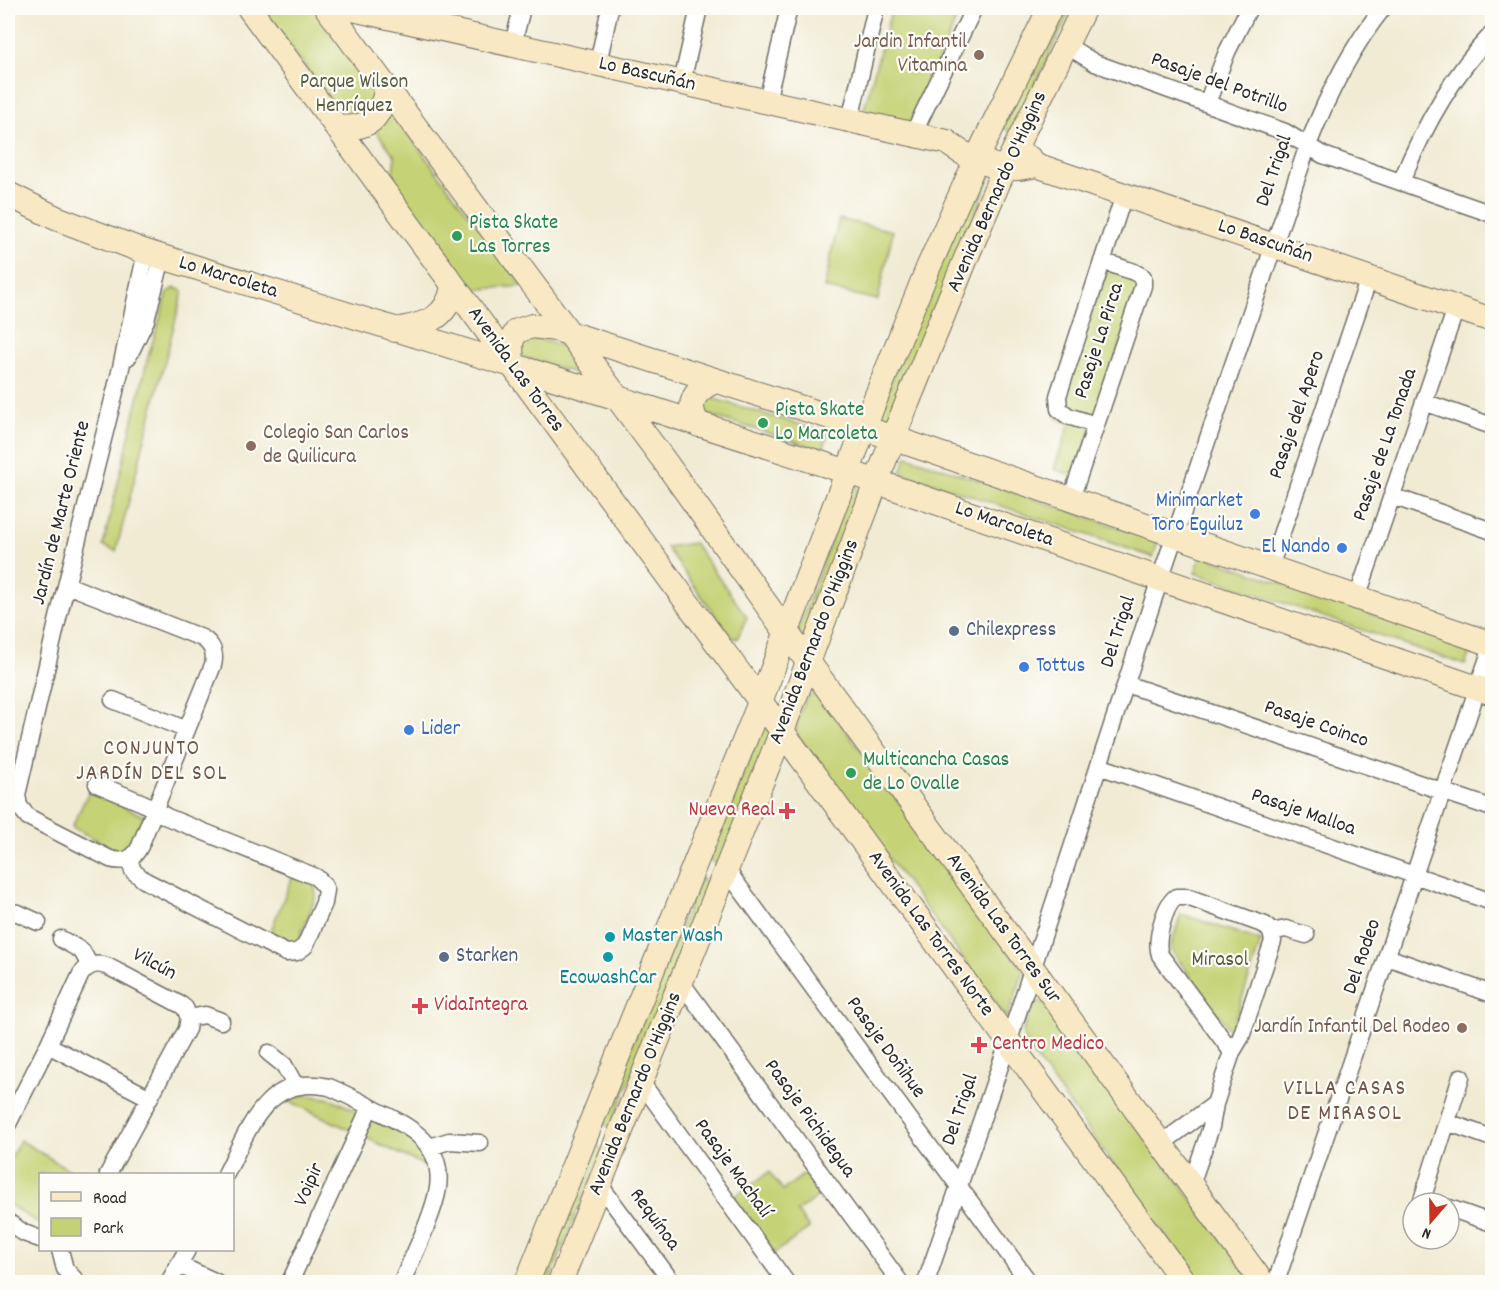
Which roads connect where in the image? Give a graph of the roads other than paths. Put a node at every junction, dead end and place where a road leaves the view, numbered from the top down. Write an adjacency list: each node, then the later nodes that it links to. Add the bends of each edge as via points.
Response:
1 (249, 8): 24 (main road, Avenida Las Torres)
2 (327, 8): 20 (main road)
3 (348, 8): 14 (main road, Lo Bascuñán)
4 (522, 8): 16 (street)
5 (610, 8): 18 (street)
6 (699, 8): 19 (street)
7 (789, 8): 21 (street)
8 (876, 8): 23 (street)
9 (973, 8): 25 (street)
10 (1050, 8): 27 (main road, Avenida Bernardo O'Higgins)
11 (1084, 8): 17 (main road, Avenida Bernardo O'Higgins)
12 (1245, 8): 22 (street)
13 (1383, 8): 26 (street, Del Trigal, via 1336,82)
14 (417, 15): 16 (main road, Lo Bascuñán)
15 (1492, 34): 29 (street, via 1445,93)
16 (513, 44): 18 (main road, Lo Bascuñán)
17 (1066, 45): 22 (street, Pasaje del Potrillo, via 1095,63); 28 (main road, Avenida Bernardo O'Higgins)
18 (598, 63): 19 (main road, Lo Bascuñán)
19 (682, 82): 21 (main road, Lo Bascuñán)
20 (387, 89): 24 (main road, via 373,120 355,128); 41 (main road)
21 (767, 102): 23 (main road, Lo Bascuñán)
22 (1207, 104): 26 (street, Pasaje del Potrillo, via 1285,132)
23 (850, 120): 25 (main road, Lo Bascuñán)
24 (336, 127): 37 (main road, Avenida Las Torres)
25 (913, 134): 27 (main road, Lo Bascuñán, via 946,142 967,138)
26 (1308, 145): 29 (street, Pasaje del Potrillo, via 1323,155); 33 (street, Del Trigal)
27 (981, 150): 28 (main road, Lo Bascuñán); 51 (main road, Avenida Bernardo O'Higgins, via 928,268)
28 (1009, 160): 31 (main road, Lo Bascuñán, via 1024,168 1036,165); 52 (main road, Avenida Bernardo O'Higgins)
29 (1401, 182): 32 (street, Pasaje del Potrillo)
30 (8, 194): 34 (main road, Lo Marcoleta, via 56,218)
31 (1124, 195): 33 (main road, Lo Bascuñán); 35 (street, Pasaje La Pirca)
32 (1491, 210)
33 (1274, 245): 36 (main road, Lo Bascuñán); 59 (street, Del Trigal)
34 (154, 255): 40 (main road, Lo Marcoleta); 62 (street, Jardín de Marte Oriente, via 120,372)
35 (1102, 261): 49 (street, Pasaje La Pirca, via 1058,396 1059,409 1068,416); 49 (street, Pasaje La Pirca, via 1143,277 1143,286)
36 (1369, 278): 38 (main road, Lo Bascuñán); 60 (street, Pasaje del Apero)
37 (453, 286): 40 (main road, via 444,311 419,326); 42 (main road, Avenida Las Torres)
38 (1456, 308): 39 (main road, Lo Bascuñán); 47 (street, Pasaje de La Tonada)
39 (1492, 320)
40 (395, 330): 43 (main road, Lo Marcoleta)
41 (569, 333): 42 (main road, Lo Marcoleta, via 532,326); 45 (main road, Lo Marcoleta); 46 (main road)
42 (505, 338): 43 (main road, Lo Marcoleta); 44 (main road, Avenida Las Torres)
43 (455, 349): 44 (main road, Lo Marcoleta)
44 (512, 366): 46 (main road, Lo Marcoleta); 70 (main road, Avenida Las Torres)
45 (716, 381): 48 (main road, via 696,394); 51 (main road, Lo Marcoleta)
46 (618, 398): 48 (main road, Lo Marcoleta); 53 (main road)
47 (1424, 402): 50 (street); 56 (street, Pasaje de La Tonada)
48 (691, 422): 53 (main road, via 667,435); 54 (main road, Lo Marcoleta)
49 (1096, 425): 57 (street, Pasaje La Pirca)
50 (1492, 426)
51 (864, 428): 52 (main road, Lo Marcoleta); 54 (main road, Avenida Bernardo O'Higgins)
52 (893, 438): 55 (main road, Avenida Bernardo O'Higgins); 57 (main road, Lo Marcoleta)
53 (663, 459): 64 (main road)
54 (848, 472): 55 (main road, Lo Marcoleta); 64 (main road, Avenida Bernardo O'Higgins)
55 (876, 482): 61 (main road, Lo Marcoleta); 66 (main road, Avenida Bernardo O'Higgins)
56 (1392, 496): 58 (street); 63 (street, Pasaje de La Tonada)
57 (1071, 499): 59 (main road, Lo Marcoleta)
58 (1492, 531)
59 (1175, 535): 60 (main road, Lo Marcoleta); 61 (street, Del Trigal)
60 (1270, 567): 63 (main road, Lo Marcoleta)
61 (1160, 579): 67 (street, Del Trigal); 68 (main road, Lo Marcoleta)
62 (67, 585): 71 (street, via 202,638 213,649 213,665); 78 (street, Jardín de Marte Oriente, via 18,789 19,807 28,817 110,859)
63 (1357, 598): 65 (main road, Lo Marcoleta)
64 (787, 633): 66 (main road); 70 (main road, Avenida Bernardo O'Higgins)
65 (1492, 645): 68 (street, Del Rodeo)
66 (809, 663): 72 (main road, Avenida Bernardo O'Higgins); 90 (main road, Avenida Las Torres Sur)
67 (1126, 684): 73 (street, Del Trigal); 75 (street, Pasaje Coinco)
68 (1485, 691): 75 (street, Del Rodeo)
69 (113, 700): 71 (street)
70 (760, 702): 72 (main road, Avenida Las Torres); 88 (main road, Avenida Bernardo O'Higgins)
71 (187, 730): 77 (street)
72 (782, 731): 79 (main road, Avenida Bernardo O'Higgins); 95 (main road, Avenida Las Torres Norte)
73 (1099, 766): 80 (street, Pasaje Malloa); 90 (street, Del Trigal)
74 (97, 784): 77 (street)
75 (1443, 792): 76 (street, Pasaje Coinco); 80 (street, Del Rodeo)
76 (1492, 808)
77 (155, 810): 78 (street, via 138,852); 78 (street, via 312,875 323,884 324,903 305,946 297,952 281,951 144,880 133,871)
78 (129, 859)
79 (726, 869): 91 (main road, Avenida Bernardo O'Higgins); 117 (street, Pasaje Doñihue)
80 (1415, 875): 81 (street, Pasaje Malloa); 87 (street, Del Rodeo)
81 (1492, 902)
82 (8, 912): 83 (street)
83 (38, 922)
84 (1271, 932): 85 (street, via 1286,929); 97 (street, via 1272,945 1241,1037); 97 (street, via 1261,923 1181,896 1171,901 1159,935 1160,955)
85 (1306, 935)
86 (62, 939): 89 (street, via 82,951)
87 (1387, 957): 92 (street); 140 (street, Del Rodeo)
88 (657, 959): 91 (main road, via 670,959); 105 (main road, Avenida Bernardo O'Higgins)
89 (90, 966): 93 (street, Vilcún, via 103,964 119,972 181,1005); 96 (street, via 81,974)
90 (1032, 969): 95 (street, Del Trigal); 111 (main road, Avenida Las Torres Sur)
91 (683, 976): 100 (main road, Avenida Bernardo O'Higgins); 135 (street, Pasaje Pichidegua)
92 (1492, 994)
93 (189, 1018): 94 (street, via 205,1015); 102 (street, via 187,1029)
94 (221, 1021)
95 (1008, 1042): 117 (street, Del Trigal); 138 (main road, Avenida Las Torres Norte)
96 (48, 1045): 102 (street); 107 (street)
97 (1232, 1052): 103 (street)
98 (269, 1053): 101 (street, via 284,1065)
99 (1461, 1077): 106 (street)
100 (640, 1082): 108 (main road, Avenida Bernardo O'Higgins); 134 (street, Pasaje Machalí)
101 (295, 1085): 104 (street, via 329,1087); 114 (street, via 277,1094 260,1110)
102 (148, 1098): 113 (street)
103 (1215, 1104): 111 (street); 116 (street)
104 (370, 1107): 112 (street, via 411,1128); 129 (street, Voipir)
105 (592, 1122): 108 (main road, via 604,1131); 131 (main road, Avenida Bernardo O'Higgins)
106 (1447, 1122): 109 (street); 118 (street)
107 (8, 1124)
108 (620, 1132): 115 (main road, Avenida Bernardo O'Higgins)
109 (1492, 1138)
110 (480, 1143): 112 (street, via 449,1141)
111 (1161, 1144): 116 (main road, Avenida Las Torres Sur)
112 (430, 1147): 130 (street, via 438,1189)
113 (109, 1173)
114 (227, 1173)
115 (599, 1184): 132 (main road, Avenida Bernardo O'Higgins); 133 (street, Requínoa)
116 (1191, 1185): 139 (main road, Avenida Las Torres Sur)
117 (959, 1186): 136 (street, Del Trigal); 137 (street, Pasaje Doñihue)
118 (1429, 1191)
119 (1461, 1212): 120 (street)
120 (1492, 1223)
121 (8, 1225): 122 (street)
122 (39, 1239)
123 (60, 1251): 126 (street, via 65,1269)
124 (186, 1251): 125 (street)
125 (179, 1265): 127 (street); 128 (street)
126 (77, 1282)
127 (170, 1282)
128 (216, 1282)
129 (290, 1282)
130 (402, 1282)
131 (527, 1282)
132 (560, 1282)
133 (672, 1282)
134 (786, 1282)
135 (900, 1282)
136 (926, 1282)
137 (1029, 1282)
138 (1184, 1282)
139 (1262, 1282)
140 (1276, 1282)

